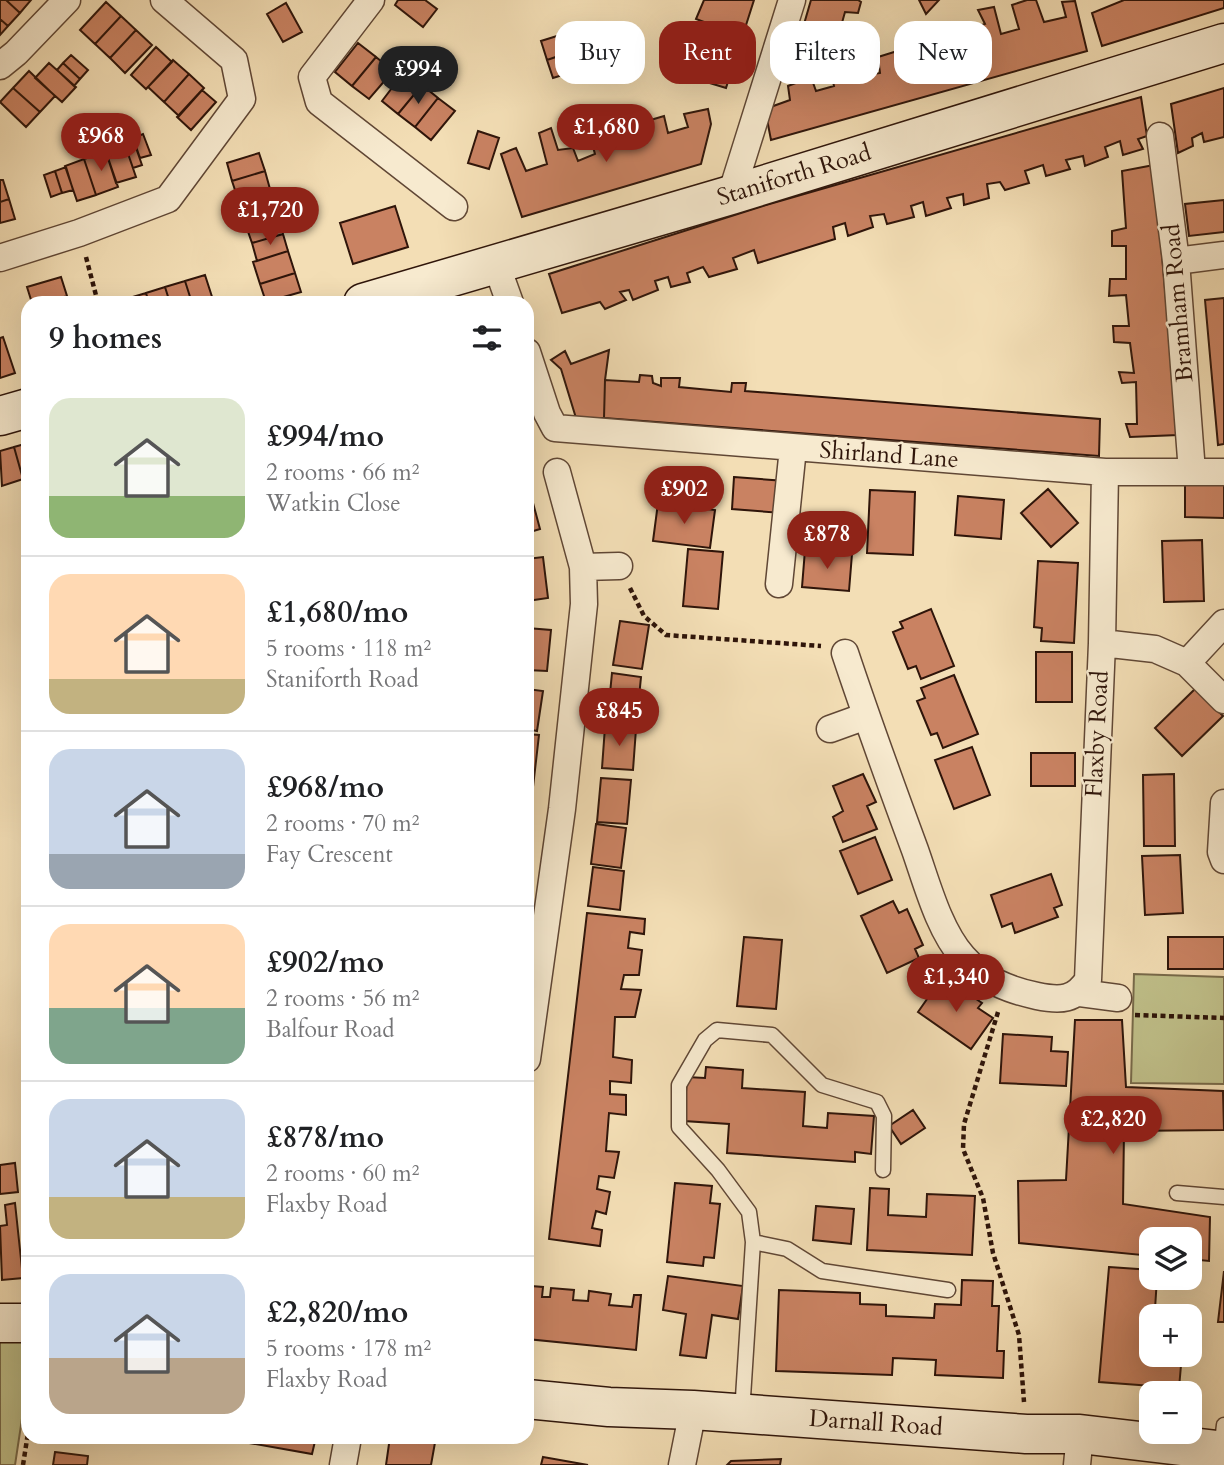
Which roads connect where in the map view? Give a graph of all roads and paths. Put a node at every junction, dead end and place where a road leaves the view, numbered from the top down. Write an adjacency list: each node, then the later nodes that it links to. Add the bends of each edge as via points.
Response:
1 (67, 0): 6 (street)
2 (164, 0): 10 (street, via 234,60 242,99 168,199)
3 (372, 0): 9 (street, via 313,77 320,102)
4 (792, 0): 8 (street)
5 (1224, 43): 8 (main road, Staniforth Road)
6 (0, 66)
7 (1160, 136): 13 (street, Bramham Road)
8 (731, 195): 14 (main road, Staniforth Road)
9 (454, 207)
10 (79, 233): 12 (street); 15 (path)
11 (1224, 255): 13 (street)
12 (0, 258)
13 (1176, 261): 24 (street, Bramham Road)
14 (496, 264): 16 (main road, Staniforth Road); 17 (street)
15 (96, 296)
16 (391, 296)
17 (507, 296)
18 (534, 373): 21 (street, Shirland Lane, via 555,428)
19 (21, 410): 20 (main road)
20 (0, 416)
21 (793, 448): 23 (street, Shirland Lane); 28 (street)
22 (557, 472): 27 (street)
23 (1105, 472): 24 (street, Shirland Lane); 30 (street, Flaxby Road)
24 (1192, 472): 25 (street, Shirland Lane)
25 (1224, 472)
26 (619, 566): 27 (street); 31 (path, via 644,616 666,635 832,647)
27 (583, 567): 41 (street, via 584,604 562,809)
28 (779, 584)
29 (1224, 622): 32 (street)
30 (1102, 643): 32 (street, via 1155,649); 39 (street, Flaxby Road, via 1088,980)
31 (845, 653): 34 (street)
32 (1186, 663): 33 (street)
33 (1224, 700)
34 (866, 716): 35 (street); 38 (street, via 940,919 962,956)
35 (830, 729)
36 (1224, 803): 37 (street)
37 (1224, 860)
38 (1005, 987): 39 (street, via 1063,999); 53 (path, via 964,1124 962,1149 984,1198 993,1253 1019,1335)
39 (1080, 993): 40 (street)
40 (1118, 998): 42 (path, via 1120,1015)
41 (534, 1009)
42 (1224, 1018)
43 (883, 1170): 46 (lane, via 884,1116 877,1102 822,1085 772,1035 717,1030 705,1040 678,1085 679,1127 750,1212)
44 (1177, 1193): 45 (lane)
45 (1224, 1196)
46 (753, 1242): 47 (lane, via 787,1250 822,1271); 52 (lane)
47 (948, 1290)
48 (0, 1323): 49 (main road)
49 (21, 1323)
50 (534, 1400): 51 (main road, Darnall Road)
51 (693, 1410): 52 (main road, Darnall Road); 60 (street)
52 (742, 1414): 53 (main road, Darnall Road)
53 (1027, 1434): 57 (main road, Darnall Road)
54 (1223, 1442): 57 (main road, Darnall Road)
55 (26, 1444): 58 (path)
56 (347, 1444): 59 (street)
57 (1079, 1450)
58 (23, 1465)
59 (343, 1465)
60 (682, 1465)

